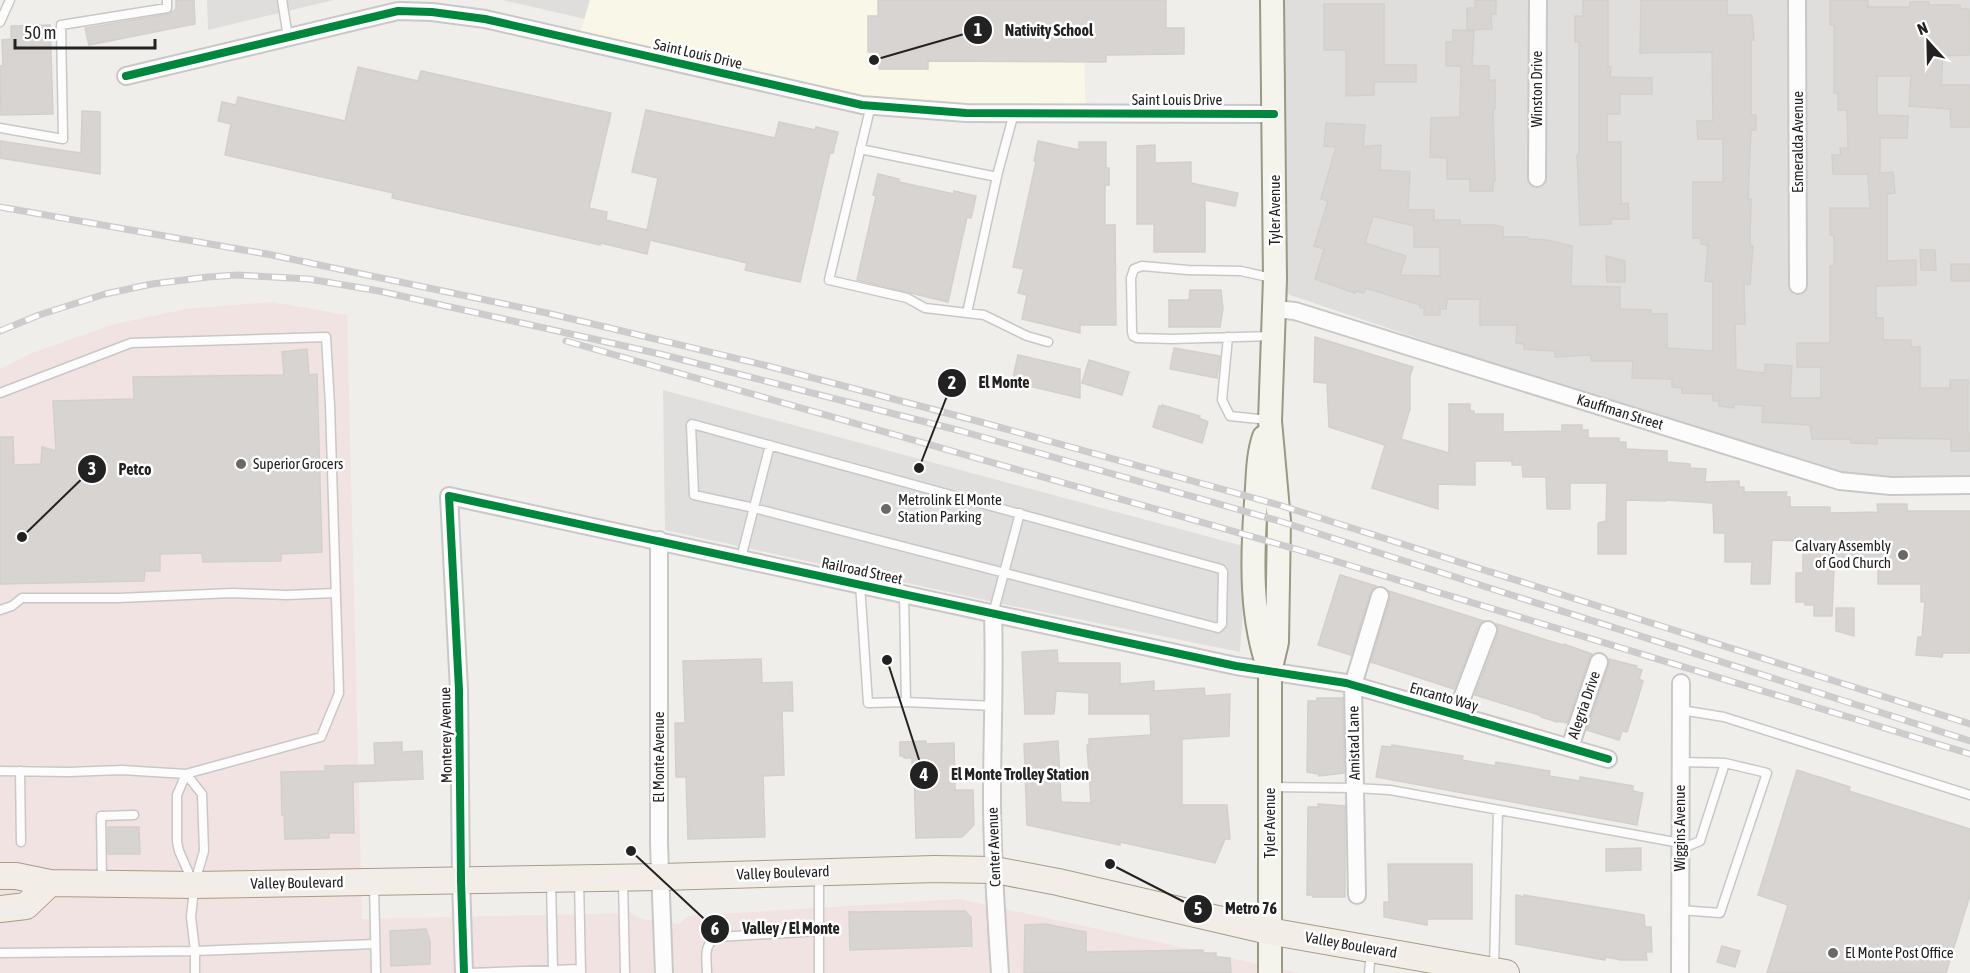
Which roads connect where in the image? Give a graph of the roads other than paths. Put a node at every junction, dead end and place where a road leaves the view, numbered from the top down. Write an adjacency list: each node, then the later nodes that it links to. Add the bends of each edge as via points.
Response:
1 (10, 0): 8 (lane)
2 (167, 0): 14 (lane, via 167,8 61,25 63,138)
3 (282, 0): 9 (lane)
4 (1272, 0): 13 (main road, Tyler Avenue)
5 (1538, 0): 17 (street, Winston Drive)
6 (1797, 0): 19 (street, Esmeralda Avenue)
7 (433, 6): 9 (street, Saint Louis Drive); 11 (street, Saint Louis Drive)
8 (0, 22)
9 (288, 37): 10 (street, Saint Louis Drive)
10 (126, 76)
11 (871, 105): 12 (street, Saint Louis Drive); 15 (lane)
12 (1014, 114): 13 (street, Saint Louis Drive); 16 (lane)
13 (1274, 114): 18 (main road, Tyler Avenue)
14 (0, 128)
15 (861, 149): 16 (lane); 21 (lane, via 829,280 907,298 925,308)
16 (997, 177): 21 (lane)
17 (1537, 178)
18 (1275, 279): 20 (main road, Tyler Avenue); 23 (lane, via 1241,271 1142,266 1134,269 1133,336)
19 (1798, 285)
20 (1275, 309): 22 (main road, Tyler Avenue); 28 (street, Kauffman Street, via 1295,311 1840,481 1891,486)
21 (967, 313): 24 (lane, via 984,315)
22 (1275, 336): 23 (lane); 26 (main road, Tyler Avenue)
23 (1228, 337): 26 (lane, via 1222,400 1230,416)
24 (1048, 342)
25 (0, 393): 36 (lane, via 131,344 326,337)
26 (1270, 421): 43 (main road, Tyler Avenue, via 1279,521 1277,642)
27 (770, 445): 30 (lane); 30 (lane, via 691,425 694,495); 31 (lane)
28 (1970, 485)
29 (449, 496): 32 (street, Railroad Street); 71 (street, Monterey Avenue, via 459,690)
30 (754, 508): 33 (lane); 34 (lane)
31 (1020, 513): 34 (lane); 34 (lane, via 1221,569 1222,624 1218,628)
32 (659, 540): 33 (street, Railroad Street); 70 (street, El Monte Avenue)
33 (741, 558): 35 (street, Railroad Street)
34 (1004, 572): 40 (lane)
35 (860, 584): 37 (street, Railroad Street); 46 (lane, via 868,703)
36 (335, 593): 39 (lane, via 22,598); 56 (lane, via 339,693 321,737)
37 (904, 594): 40 (street, Railroad Street); 46 (lane)
38 (1380, 596): 45 (street, Amistad Lane)
39 (0, 610)
40 (993, 614): 43 (street, Railroad Street); 47 (street, Center Avenue)
41 (1488, 630): 49 (street)
42 (1599, 662): 50 (street, Alegria Drive)
43 (1270, 672): 45 (street, Encanto Way); 57 (main road, Tyler Avenue)
44 (1680, 683): 48 (street, Wiggins Avenue)
45 (1353, 685): 49 (street, Encanto Way); 58 (street, Amistad Lane)
46 (906, 702): 47 (lane)
47 (995, 705): 64 (street, Center Avenue)
48 (1681, 710): 52 (street, Wiggins Avenue); 59 (lane, via 1724,717)
49 (1456, 714): 50 (street, Encanto Way)
50 (1570, 747): 51 (street, Encanto Way)
51 (1608, 759)
52 (1680, 762): 53 (lane); 63 (street, Wiggins Avenue)
53 (1725, 763): 63 (lane, via 1700,841); 78 (lane, via 1767,772 1720,913)
54 (0, 771): 55 (lane)
55 (20, 771): 56 (lane); 62 (lane)
56 (186, 774): 75 (lane, via 177,795 177,842); 75 (lane, via 202,794 204,851)
57 (1270, 787): 58 (lane); 80 (main road, Tyler Avenue)
58 (1355, 788): 60 (lane, via 1390,790); 76 (street, Amistad Lane)
59 (1970, 795)
60 (1498, 810): 63 (lane); 88 (lane)
61 (134, 815): 74 (lane, via 101,816)
62 (21, 842)
63 (1680, 846): 78 (street, Wiggins Avenue)
64 (994, 870): 65 (main road, Valley Boulevard); 80 (main road, Valley Boulevard); 97 (street, Center Avenue)
65 (819, 872): 70 (main road, Valley Boulevard); 79 (lane)
66 (0, 876): 73 (main road, Valley Boulevard)
67 (623, 877): 69 (main road, Valley Boulevard); 70 (main road, Valley Boulevard); 93 (lane)
68 (550, 878): 69 (main road, Valley Boulevard); 71 (main road, Valley Boulevard); 86 (lane)
69 (579, 878): 87 (lane)
70 (660, 878): 94 (street, El Monte Avenue)
71 (461, 880): 72 (main road, Valley Boulevard); 91 (street, Monterey Avenue)
72 (374, 882): 75 (main road, Valley Boulevard); 81 (lane)
73 (50, 883): 74 (main road, Valley Boulevard); 77 (main road, via 26,906)
74 (102, 884): 75 (main road, Valley Boulevard)
75 (194, 885): 82 (lane, via 191,917)
76 (1357, 895)
77 (0, 909)
78 (1680, 910): 99 (street, Wiggins Avenue)
79 (819, 931): 95 (lane, via 711,940 706,946); 96 (lane)
80 (1269, 931): 84 (main road, Valley Boulevard); 98 (main road, Tyler Avenue)
81 (375, 944): 82 (lane); 90 (lane)
82 (195, 951): 83 (lane); 89 (lane)
83 (0, 953)
84 (1370, 961): 85 (main road, Valley Boulevard, via 1413,960)
85 (1457, 969): 88 (main road, Valley Boulevard)
86 (553, 970): 87 (lane); 92 (lane)
87 (581, 971)
88 (1500, 972)
89 (195, 973)
90 (376, 973)
91 (464, 973)
92 (469, 973)
93 (625, 973)
94 (664, 973)
95 (707, 973)
96 (819, 973)
97 (1000, 973)
98 (1270, 973)
99 (1680, 973)

